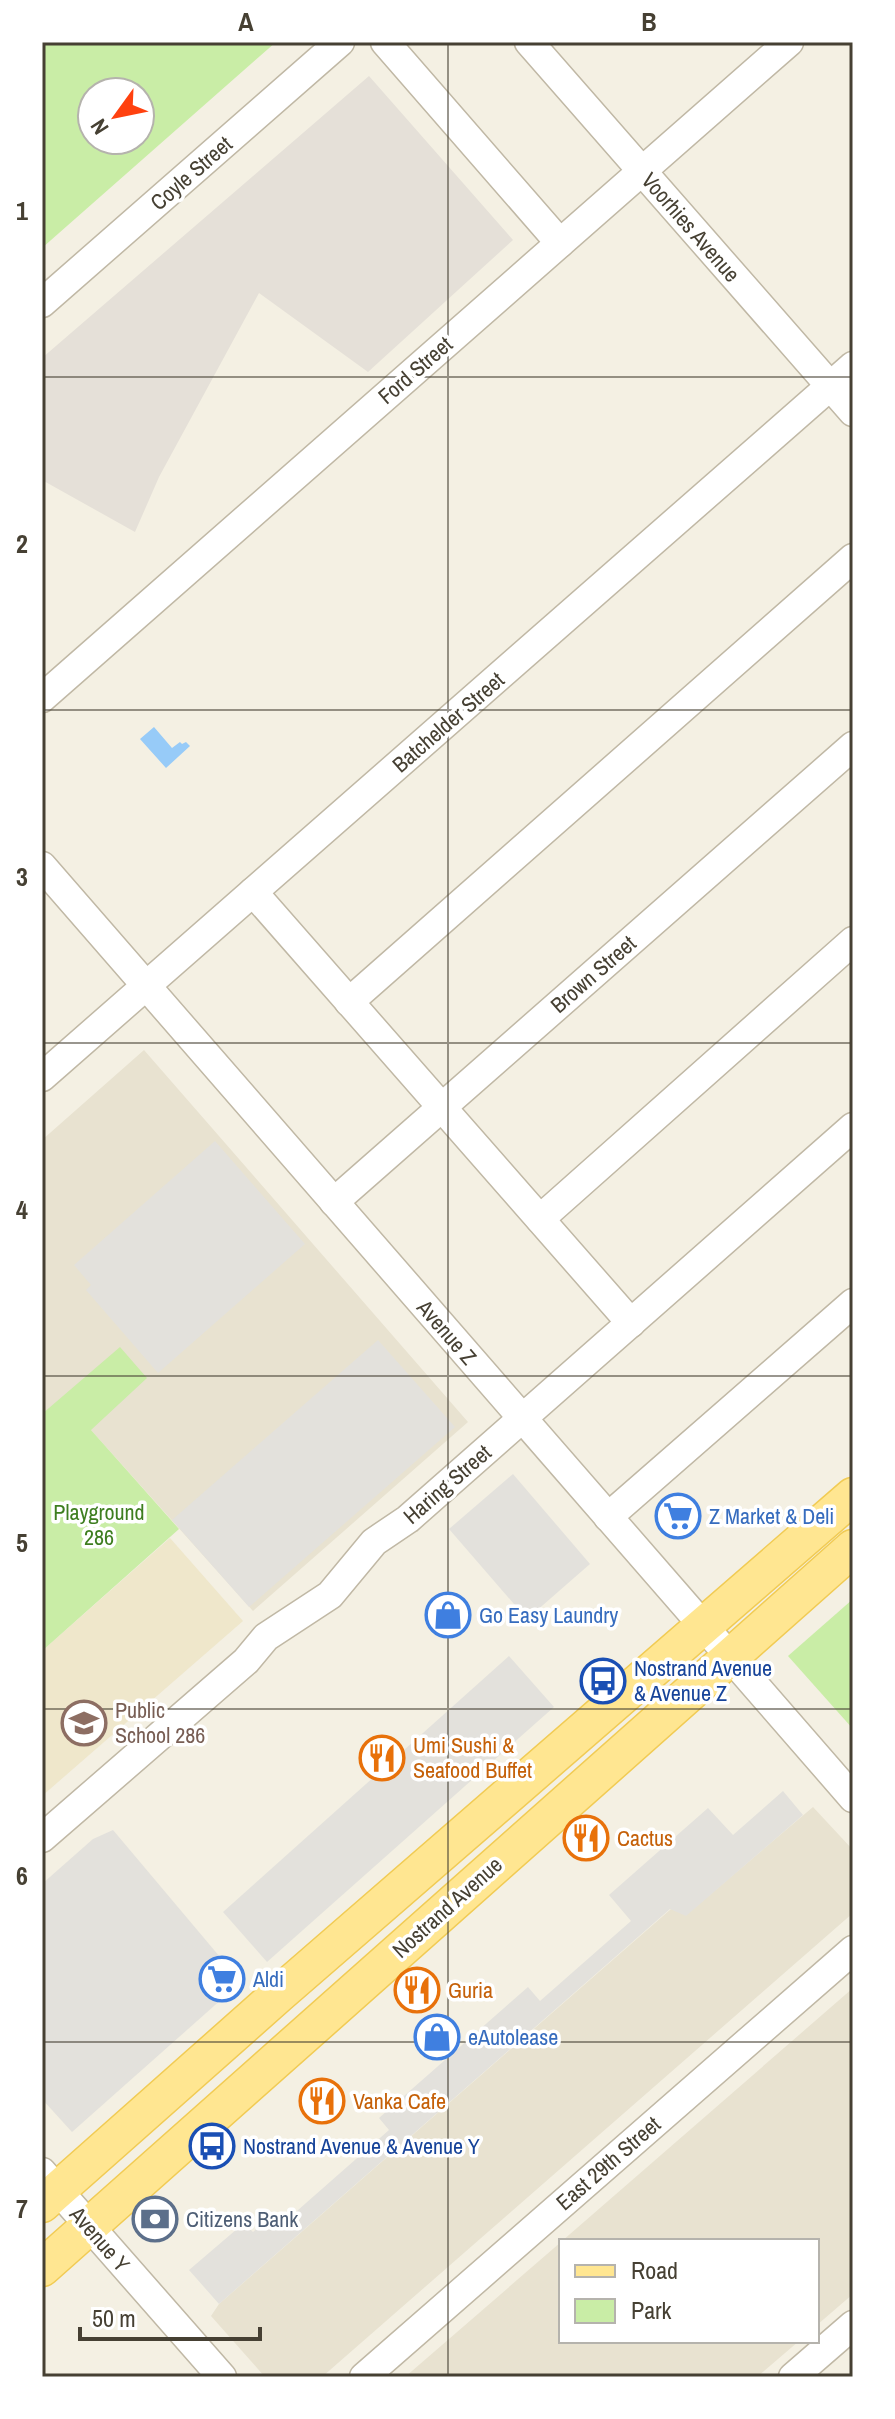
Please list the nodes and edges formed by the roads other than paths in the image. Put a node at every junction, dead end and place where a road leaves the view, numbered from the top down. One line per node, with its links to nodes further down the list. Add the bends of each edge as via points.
1 (340, 42): 7 (street, Coyle Street)
2 (385, 42): 6 (street)
3 (529, 42): 5 (street, Voorhies Avenue)
4 (789, 42): 5 (street, Ford Street)
5 (642, 171): 6 (street, Ford Street); 9 (street, Voorhies Avenue)
6 (560, 243): 12 (street, Ford Street)
7 (42, 303)
8 (853, 366): 9 (street, Batchelder Street)
9 (831, 386): 10 (street, Voorhies Avenue); 15 (street, Batchelder Street)
10 (853, 412)
11 (853, 558): 18 (street)
12 (42, 698)
13 (853, 746): 20 (street, Brown Street)
14 (42, 866): 17 (street, Avenue Z)
15 (253, 892): 17 (street, Batchelder Street); 18 (street)
16 (853, 941): 23 (street)
17 (147, 986): 19 (street, Batchelder Street); 22 (street, Avenue Z)
18 (349, 1002): 20 (street)
19 (42, 1077)
20 (442, 1107): 22 (street, Brown Street); 23 (street)
21 (853, 1127): 25 (street, Haring Street)
22 (334, 1202): 26 (street, Avenue Z)
23 (540, 1219): 25 (street)
24 (853, 1303): 28 (street)
25 (631, 1323): 26 (street, Haring Street)
26 (522, 1418): 28 (street, Avenue Z); 33 (street, Haring Street, via 408,1519 374,1542 330,1595 266,1637 246,1661)
27 (853, 1496): 30 (main road, Nostrand Avenue)
28 (608, 1517): 30 (street, Avenue Z)
29 (853, 1548): 31 (main road, Nostrand Avenue)
30 (704, 1627): 31 (street, Avenue Z); 35 (main road, Nostrand Avenue)
31 (729, 1655): 32 (street, Avenue Z); 36 (main road, Nostrand Avenue)
32 (853, 1798)
33 (42, 1838)
34 (853, 1950): 40 (street, East 29th Street)
35 (47, 2189): 36 (street, Avenue Y)
36 (90, 2227): 37 (main road, Nostrand Avenue); 39 (street, Avenue Y)
37 (42, 2268)
38 (853, 2325): 41 (street)
39 (222, 2377)
40 (364, 2377)
41 (793, 2377)

